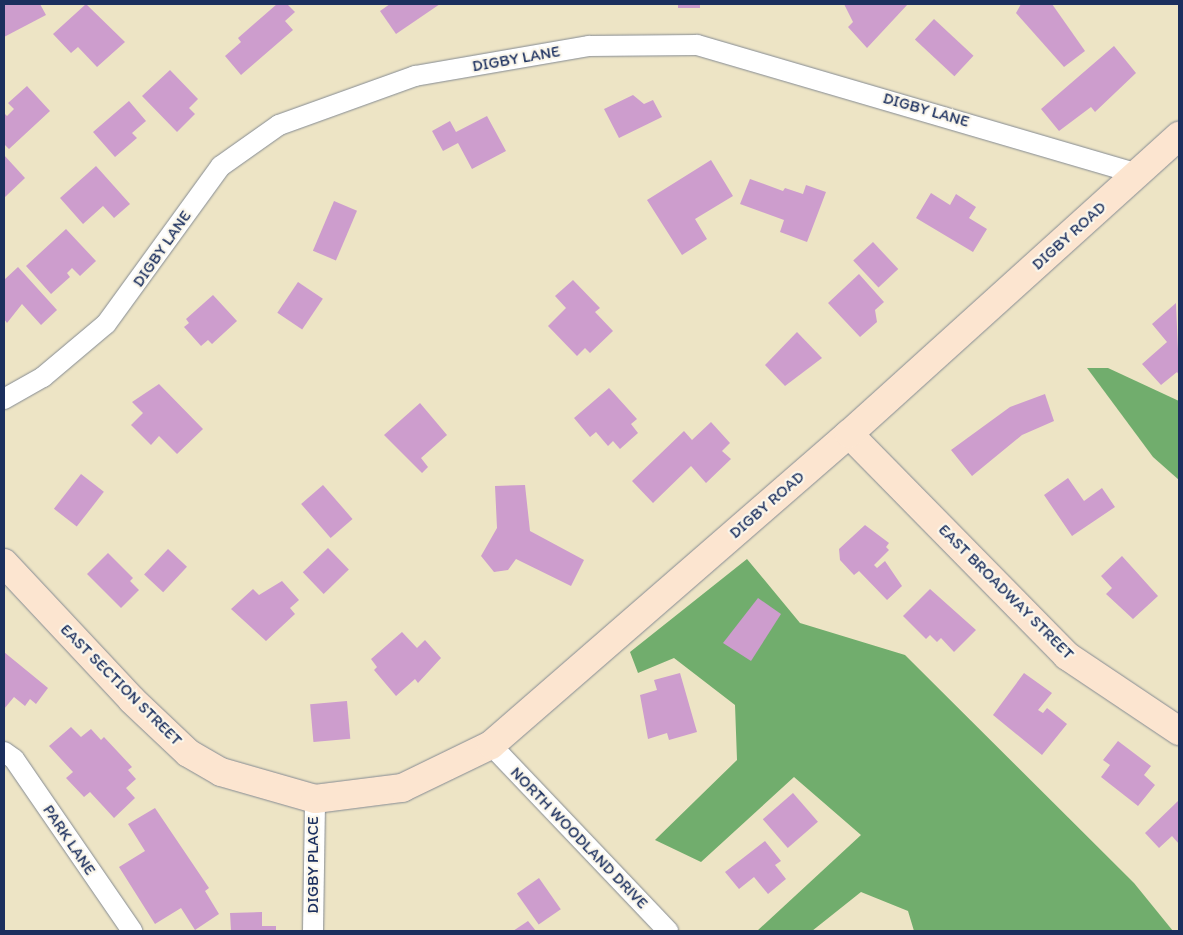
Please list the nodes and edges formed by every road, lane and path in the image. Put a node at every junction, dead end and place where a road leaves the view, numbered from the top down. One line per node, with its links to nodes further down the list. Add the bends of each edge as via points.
1 (1179, 136): 2 (street, DIGBY ROAD)
2 (1138, 174): 3 (street, DIGBY LANE, via 697,46 589,46 415,76 279,124 220,166 106,324 43,377); 4 (street, DIGBY ROAD)
3 (4, 400)
4 (850, 434): 6 (street, EAST BROADWAY STREET, via 1066,656); 7 (street, DIGBY ROAD)
5 (4, 563): 9 (street, EAST SECTION STREET, via 132,700 188,753 252,784)
6 (1179, 731)
7 (490, 746): 9 (street, DIGBY ROAD, via 402,788); 12 (street, NORTH WOODLAND DRIVE)
8 (4, 752): 10 (street, PARK LANE, via 14,759)
9 (314, 799): 11 (street, DIGBY PLACE)
10 (132, 931)
11 (313, 931)
12 (668, 931)

